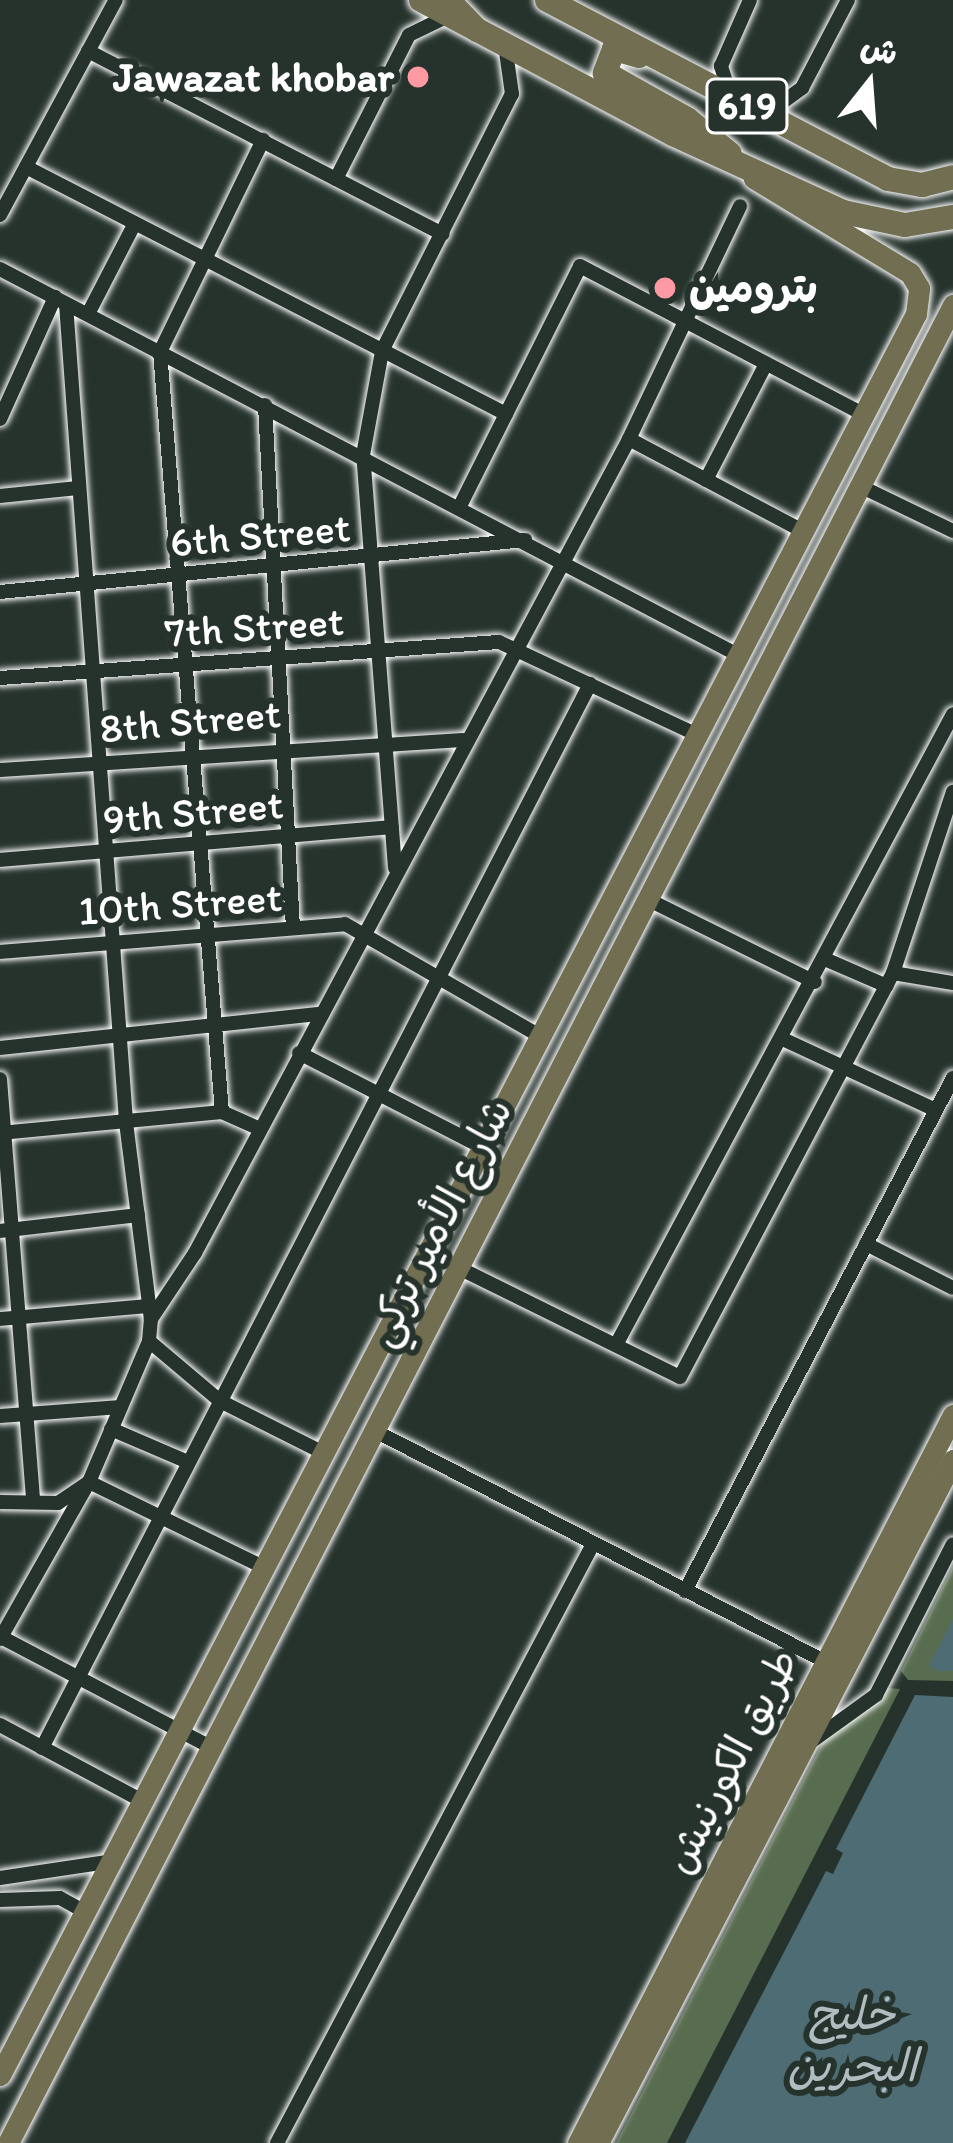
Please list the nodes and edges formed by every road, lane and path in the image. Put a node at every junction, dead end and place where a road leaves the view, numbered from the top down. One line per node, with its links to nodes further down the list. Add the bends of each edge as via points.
1 (116, 0): 9 (street)
2 (421, 0): 6 (highway)
3 (547, 0): 7 (highway, 619)
4 (750, 0): 10 (street, via 722,66)
5 (848, 0): 11 (street, via 802,88)
6 (449, 8): 8 (highway, 619); 16 (street, via 409,35)
7 (580, 9): 10 (highway, 619)
8 (505, 45): 13 (highway, 619); 21 (street, via 512,94)
9 (88, 51): 12 (street); 14 (street)
10 (721, 92): 11 (highway, 619); 13 (highway, via 621,49 604,66 612,80 712,135)
11 (765, 115): 15 (highway, 619, via 888,179 922,185)
12 (263, 140): 16 (street); 22 (street)
13 (732, 163): 19 (highway, via 874,221); 35 (main road, شارع الأمير تركي / 619, via 796,210 910,273 919,288 916,314)
14 (26, 167): 18 (street); 20 (street)
15 (953, 178)
16 (336, 179): 21 (street)
17 (740, 206): 28 (street)
18 (0, 215)
19 (953, 217)
20 (135, 223): 22 (street); 26 (street)
21 (443, 234): 30 (street)
22 (206, 260): 30 (street); 31 (street)
23 (0, 269): 24 (street)
24 (60, 301): 26 (street); 36 (street); 41 (street)
25 (953, 305): 29 (main road, شارع الأمير تركي)
26 (88, 314): 31 (street)
27 (953, 319): 29 (main road)
28 (682, 320): 32 (street); 34 (street, via 580,266); 37 (street)
29 (934, 336): 40 (main road, شارع الأمير تركي)
30 (382, 351): 34 (street); 38 (street)
31 (160, 352): 33 (street); 50 (street)
32 (766, 364): 35 (street); 39 (street)
33 (265, 405): 38 (street); 49 (street)
34 (506, 414): 43 (street)
35 (865, 415): 44 (main road, شارع الأمير تركي)
36 (0, 419)
37 (629, 439): 39 (street); 48 (street)
38 (363, 455): 43 (street); 47 (street)
39 (706, 480): 44 (street)
40 (858, 484): 45 (street); 57 (main road, شارع الأمير تركي)
41 (78, 488): 42 (street); 51 (street)
42 (0, 496)
43 (460, 506): 46 (street)
44 (801, 530): 54 (main road, شارع الأمير تركي)
45 (953, 531)
46 (525, 540): 47 (street, 6th Street); 48 (street)
47 (372, 558): 49 (street, 6th Street); 55 (street)
48 (558, 558): 53 (street); 54 (street)
49 (269, 567): 50 (street, 6th Street); 56 (street)
50 (181, 576): 51 (street, 6th Street); 58 (street)
51 (89, 584): 52 (street, 6th Street); 59 (street)
52 (0, 592)
53 (512, 646): 55 (street, 7th Street); 61 (street); 65 (street)
54 (739, 649): 57 (main road); 63 (main road, شارع الأمير تركي)
55 (381, 652): 56 (street, 7th Street); 64 (street)
56 (274, 657): 58 (street, 7th Street); 66 (street)
57 (768, 658): 77 (main road, شارع الأمير تركي, via 758,695)
58 (188, 665): 59 (street, 7th Street); 67 (street)
59 (93, 669): 60 (street, 7th Street); 68 (street)
60 (0, 678)
61 (590, 684): 63 (street); 84 (street)
62 (953, 714): 83 (street)
63 (694, 733): 91 (main road, شارع الأمير تركي)
64 (387, 739): 65 (street, 8th Street); 66 (street, 8th Street); 71 (street)
65 (464, 740): 76 (street)
66 (282, 746): 67 (street, 8th Street); 72 (street)
67 (194, 754): 68 (street, 8th Street); 73 (street)
68 (98, 762): 69 (street, 8th Street); 74 (street)
69 (0, 770)
70 (953, 792): 85 (street)
71 (392, 827): 72 (street, 9th Street); 76 (street)
72 (288, 837): 73 (street, 9th Street); 78 (street)
73 (201, 845): 74 (street, 9th Street); 79 (street)
74 (105, 853): 75 (street, 9th Street); 81 (street)
75 (0, 860)
76 (395, 870): 80 (street)
77 (649, 900): 86 (street); 108 (main road, شارع الأمير تركي)
78 (293, 928): 79 (street, 10th Street); 80 (street, 10th Street, via 345,924)
79 (208, 931): 81 (street, 10th Street); 89 (street)
80 (359, 939): 84 (street); 88 (street)
81 (111, 941): 82 (street, 10th Street); 90 (street)
82 (0, 952)
83 (827, 960): 85 (street); 86 (street)
84 (433, 979): 91 (street); 98 (street)
85 (890, 979): 87 (street); 95 (street)
86 (815, 982): 92 (street)
87 (953, 983)
88 (320, 1014): 89 (street); 94 (street)
89 (213, 1024): 90 (street); 100 (street)
90 (120, 1035): 93 (street); 101 (street)
91 (538, 1035): 104 (main road, شارع الأمير تركي)
92 (785, 1040): 95 (street); 113 (street)
93 (0, 1048)
94 (299, 1053): 98 (street); 102 (street)
95 (844, 1064): 99 (street); 113 (street, via 680,1378)
96 (953, 1078): 99 (street)
97 (0, 1079): 103 (street)
98 (375, 1092): 104 (street); 114 (street)
99 (936, 1110): 107 (street)
100 (222, 1112): 101 (street); 102 (street)
101 (126, 1122): 103 (street); 105 (street)
102 (260, 1129): 110 (street)
103 (2, 1133): 106 (street)
104 (480, 1146): 121 (main road, شارع الأمير تركي)
105 (138, 1215): 106 (street); 110 (street)
106 (5, 1231): 111 (street)
107 (866, 1244): 109 (street); 131 (street)
108 (459, 1268): 113 (street); 120 (main road, شارع الأمير تركي)
109 (953, 1288)
110 (150, 1312): 111 (street); 112 (street)
111 (8, 1318): 117 (street)
112 (149, 1341): 114 (street); 115 (street)
113 (616, 1345)
114 (220, 1401): 121 (street); 123 (street)
115 (121, 1407): 117 (street); 119 (street)
116 (953, 1414): 133 (main road, طريق الكورنيش)
117 (30, 1415): 118 (street); 125 (street)
118 (0, 1416)
119 (111, 1429): 123 (street); 124 (street)
120 (375, 1431): 128 (street); 139 (main road, شارع الأمير تركي)
121 (324, 1453): 130 (main road, شارع الأمير تركي)
122 (953, 1460): 137 (main road, طريق الكورنيش)
123 (188, 1462): 127 (street)
124 (89, 1482): 125 (street, via 58,1503); 127 (street); 132 (street)
125 (34, 1499): 126 (street)
126 (0, 1502)
127 (161, 1517): 130 (street); 134 (street)
128 (593, 1544): 131 (street); 149 (street)
129 (953, 1544): 137 (street, via 876,1695)
130 (265, 1568): 136 (main road, شارع الأمير تركي)
131 (685, 1591): 133 (street)
132 (1, 1638): 134 (street)
133 (826, 1662): 150 (main road, طريق الكورنيش)
134 (78, 1677): 136 (street); 138 (street)
135 (0, 1725): 138 (street)
136 (180, 1731): 139 (street); 140 (main road, شارع الأمير تركي)
137 (804, 1747): 151 (main road, طريق الكورنيش)
138 (42, 1748): 140 (street)
139 (212, 1748): 148 (main road, شارع الأمير تركي)
140 (144, 1802): 141 (main road, شارع الأمير تركي)
141 (114, 1861): 142 (street); 146 (main road, شارع الأمير تركي)
142 (54, 1873): 143 (street); 144 (street, via 64,1882)
143 (0, 1877)
144 (60, 1898): 145 (street); 146 (street)
145 (0, 1900)
146 (82, 1911): 147 (main road, شارع الأمير تركي)
147 (0, 2075)
148 (8, 2143)
149 (277, 2143)
150 (578, 2143)
151 (598, 2143)

